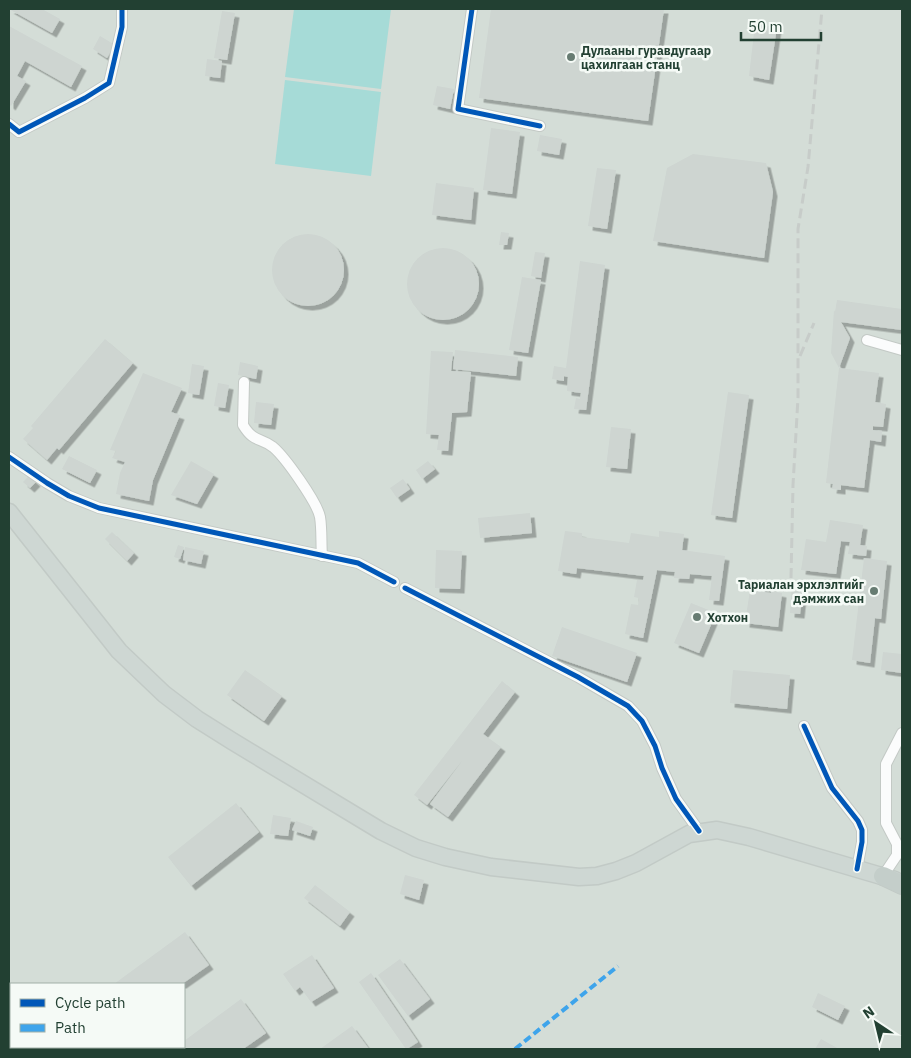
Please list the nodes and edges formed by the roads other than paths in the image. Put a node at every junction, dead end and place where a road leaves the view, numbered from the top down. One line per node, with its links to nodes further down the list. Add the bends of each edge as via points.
1 (122, 9): 3 (street, via 122,27 109,83 19,132)
2 (472, 9): 4 (street, via 458,110)
3 (9, 124)
4 (540, 126)
5 (867, 340): 6 (street)
6 (902, 350)
7 (244, 382): 10 (street, via 243,425 255,439 272,446 288,462 310,498 320,516)
8 (9, 457): 10 (street, via 69,496 99,508)
9 (9, 512): 15 (main road, via 119,651 164,694 211,728 404,843 472,863 579,878 625,868)
10 (322, 556): 11 (street, via 358,564)
11 (394, 582)
12 (405, 588): 15 (street, via 628,706 642,721 676,799)
13 (804, 726): 16 (street, via 832,788 862,830)
14 (902, 733): 17 (street, via 886,764 886,824 897,844 897,855)
15 (699, 831): 16 (main road, via 738,834)
16 (857, 868): 17 (main road)
17 (882, 876): 18 (highway); 19 (highway)
18 (902, 877)
19 (902, 883)

